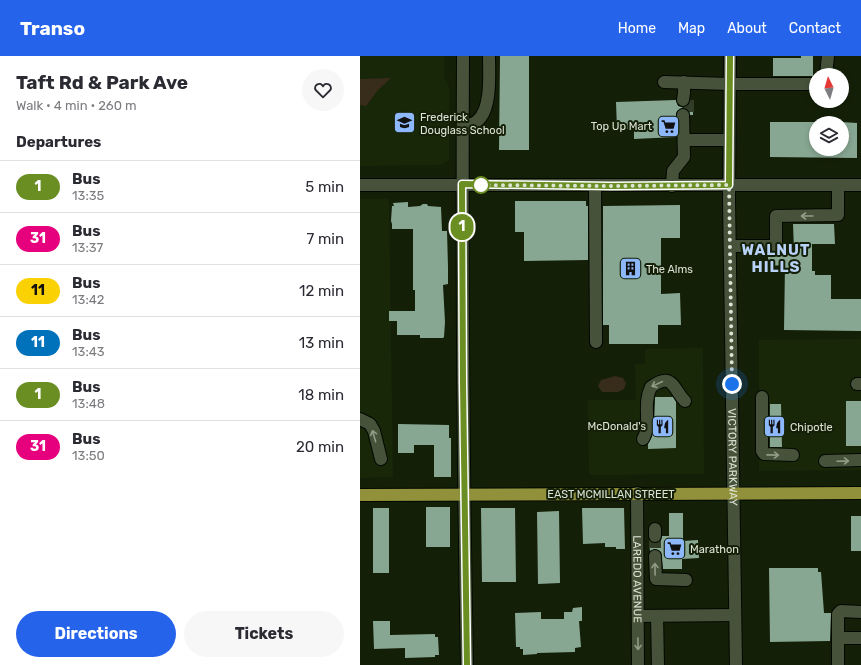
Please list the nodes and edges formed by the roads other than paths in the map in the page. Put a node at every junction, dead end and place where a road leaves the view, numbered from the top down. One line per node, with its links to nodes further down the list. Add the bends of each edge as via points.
1 (464, 56): 10 (street)
2 (489, 56): 10 (street, via 488,101 480,118)
3 (730, 56): 7 (street, VICTORY PARKWAY)
4 (828, 56): 5 (street)
5 (827, 68)
6 (664, 82): 7 (street, via 685,94)
7 (730, 84): 8 (street); 12 (street, VICTORY PARKWAY)
8 (809, 84)
9 (685, 119): 11 (street)
10 (463, 128): 13 (street)
11 (684, 140): 12 (street); 19 (street, via 684,158 672,171)
12 (729, 140): 15 (street, VICTORY PARKWAY)
13 (462, 184): 14 (street); 18 (street); 33 (street)
14 (360, 185)
15 (729, 185): 16 (street); 19 (street); 20 (street, VICTORY PARKWAY)
16 (838, 185): 17 (street); 20 (street, one-way to 20, via 838,216 776,216 776,246)
17 (861, 185)
18 (595, 186): 19 (street); 21 (street)
19 (672, 186)
20 (730, 246): 32 (street, VICTORY PARKWAY)
21 (596, 342)
22 (762, 397): 26 (street, one-way to 26, via 762,451 764,454)
23 (685, 401): 25 (street, one-way to 25, via 676,386 669,381 662,381 651,387 646,398 647,433)
24 (360, 419): 27 (street, one-way to 24, via 374,431 370,424)
25 (643, 439)
26 (793, 456)
27 (381, 459)
28 (861, 460): 29 (street, one-way to 28)
29 (826, 461)
30 (637, 493): 32 (main road, EAST MCMILLAN STREET); 33 (main road, EAST MCMILLAN STREET); 39 (street, LAREDO AVENUE)
31 (861, 493): 32 (main road, EAST MCMILLAN STREET)
32 (733, 494): 38 (street, VICTORY PARKWAY)
33 (465, 495): 34 (main road, EAST MCMILLAN STREET); 43 (street)
34 (360, 496)
35 (655, 556): 36 (street, one-way to 35, via 656,579)
36 (686, 580)
37 (861, 612): 41 (street, via 841,611 838,614)
38 (735, 615): 40 (street); 46 (street, VICTORY PARKWAY)
39 (638, 616): 40 (street); 44 (street, LAREDO AVENUE, one-way to 44)
40 (657, 616): 45 (street)
41 (838, 638): 42 (street); 47 (street)
42 (861, 638)
43 (467, 665)
44 (638, 665)
45 (658, 665)
46 (736, 665)
47 (838, 665)

